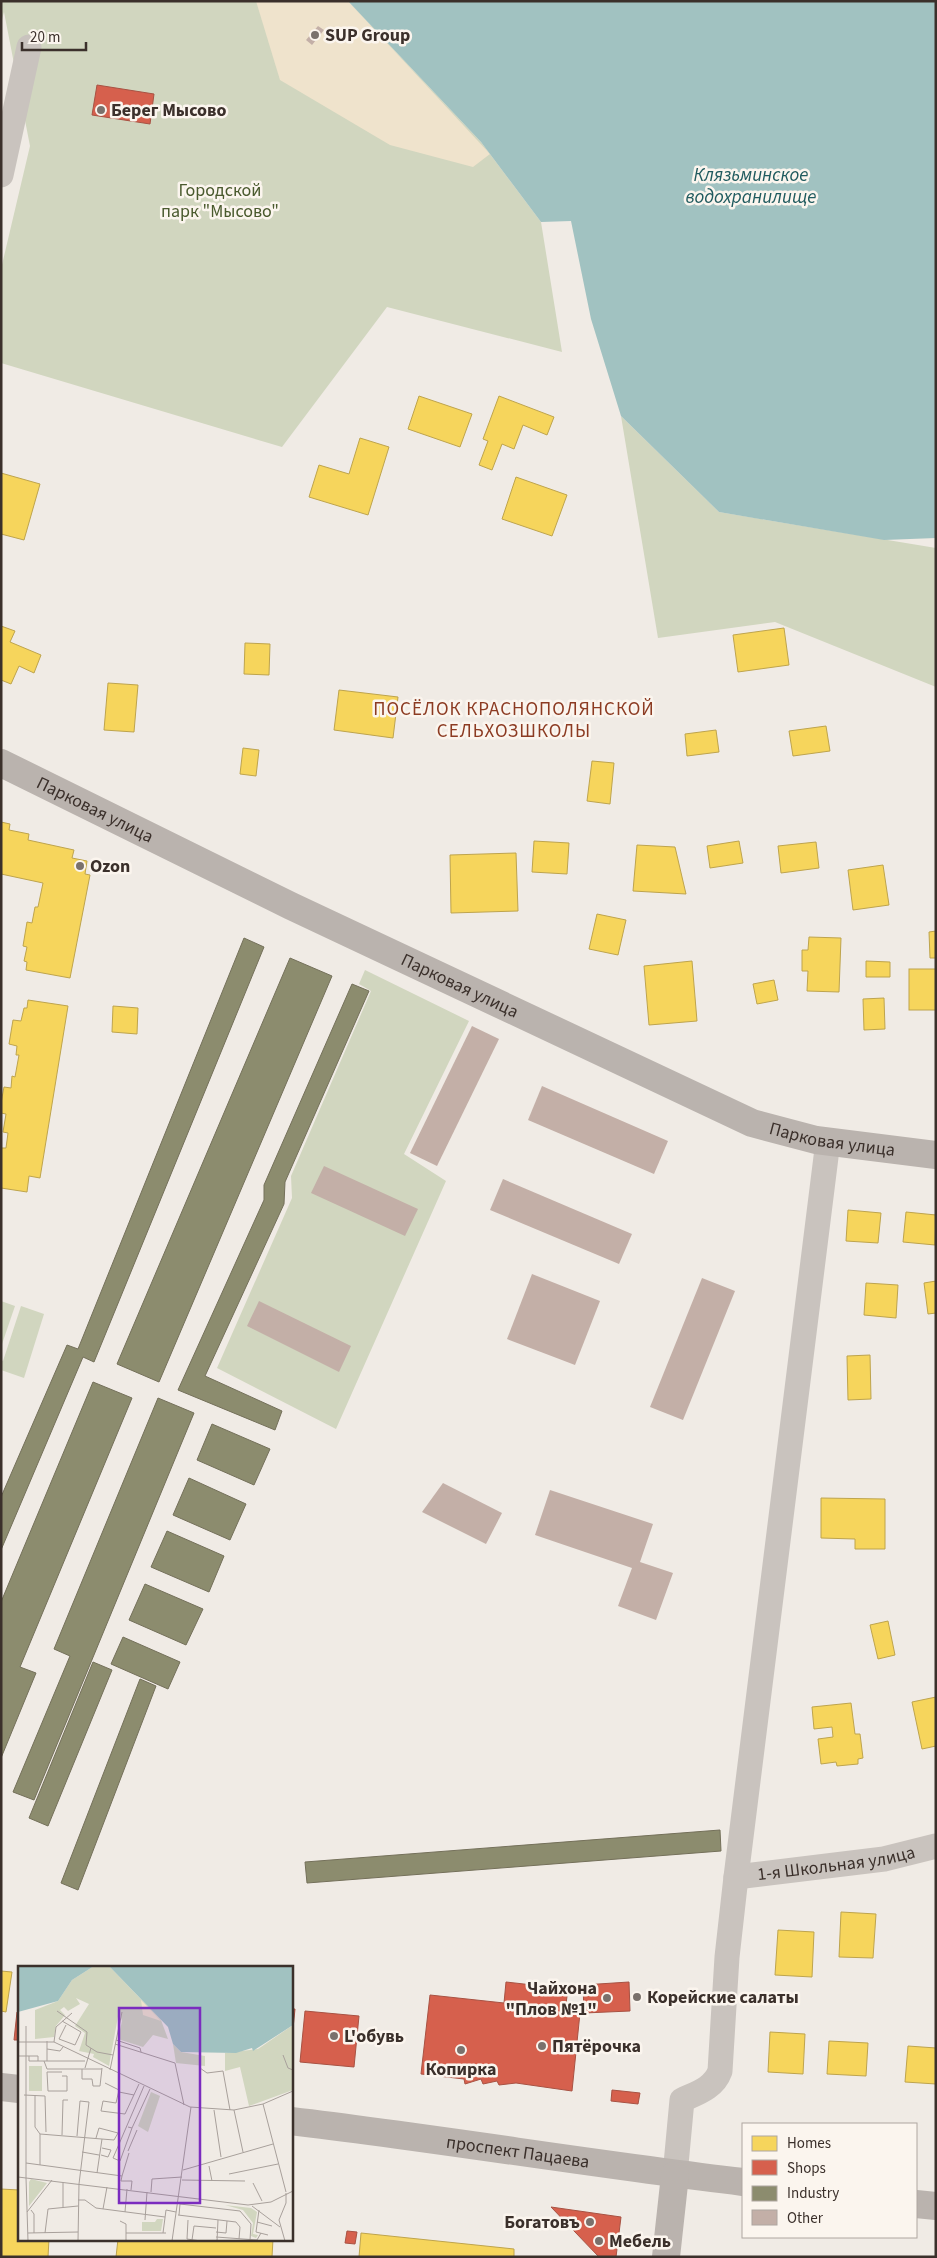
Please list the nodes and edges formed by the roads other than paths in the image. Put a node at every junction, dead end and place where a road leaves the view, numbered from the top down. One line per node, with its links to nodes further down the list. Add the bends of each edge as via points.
1 (29, 48): 2 (street)
2 (1, 175)
3 (1, 763): 4 (street, Парковая улица, via 291,906 752,1123)
4 (828, 1141): 5 (street, Парковая улица); 7 (street)
5 (936, 1155)
6 (936, 1846): 7 (street, 1-я Школьная улица, via 884,1859)
7 (736, 1877): 11 (street, via 720,2071 711,2085 682,2100)
8 (1, 2087): 9 (street)
9 (18, 2088)
10 (292, 2121): 11 (street, проспект Пацаева)
11 (675, 2175): 12 (street, проспект Пацаева); 15 (street)
12 (742, 2182)
13 (917, 2204): 14 (street)
14 (936, 2206)
15 (666, 2257)

